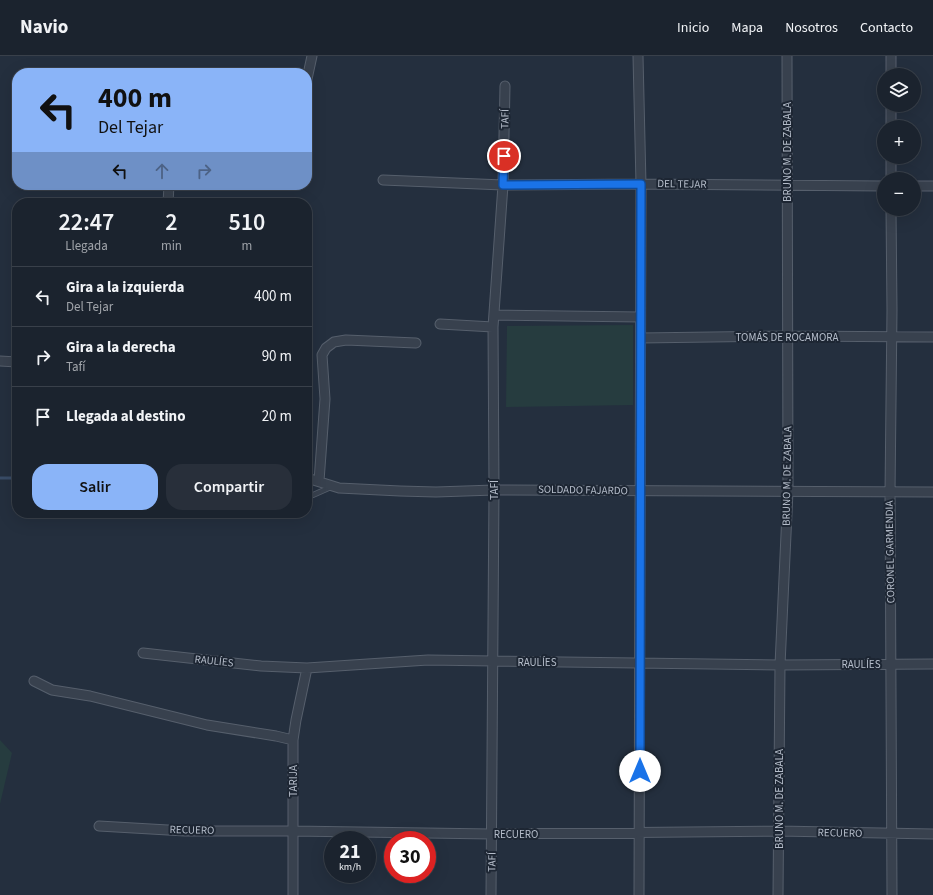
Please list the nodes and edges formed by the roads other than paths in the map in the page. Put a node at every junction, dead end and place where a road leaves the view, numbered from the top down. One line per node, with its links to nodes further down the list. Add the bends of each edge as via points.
1 (312, 56): 5 (street)
2 (638, 56): 9 (street)
3 (787, 56): 11 (street, BRUNO M. DE ZABALA)
4 (891, 56): 6 (street)
5 (309, 68)
6 (891, 68)
7 (505, 86): 10 (street, TAFÍ)
8 (383, 180): 10 (street, DEL TEJAR)
9 (641, 184): 10 (street, DEL TEJAR); 11 (street, DEL TEJAR); 17 (street)
10 (503, 185): 16 (street, TAFÍ)
11 (786, 186): 12 (street, DEL TEJAR); 20 (street, BRUNO M. DE ZABALA)
12 (877, 186)
13 (921, 186): 14 (street)
14 (933, 186)
15 (891, 216): 21 (street, CORONEL GARMENDIA)
16 (494, 315): 17 (street); 19 (street, TAFÍ)
17 (640, 317): 23 (street)
18 (440, 324): 19 (street)
19 (493, 327): 30 (street, TAFÍ)
20 (789, 336): 21 (street, TOMÁS DE ROCAMORA); 23 (street, TOMÁS DE ROCAMORA); 32 (street, BRUNO M. DE ZABALA)
21 (891, 337): 22 (street, TOMÁS DE ROCAMORA); 34 (street, CORONEL GARMENDIA)
22 (933, 337)
23 (641, 338): 31 (street)
24 (416, 343): 28 (street, via 346,340 334,342 326,348 321,362 325,399)
25 (0, 360): 26 (street)
26 (12, 361)
27 (312, 479): 28 (street, SOLDADO FAJARDO)
28 (319, 481): 29 (street, SOLDADO FAJARDO)
29 (332, 486): 30 (street, SOLDADO FAJARDO, via 436,492); 35 (lane)
30 (494, 490): 31 (street, SOLDADO FAJARDO); 37 (street, TAFÍ)
31 (641, 491): 32 (street, SOLDADO FAJARDO); 38 (street)
32 (788, 492): 34 (street, SOLDADO FAJARDO); 41 (street, BRUNO M. DE ZABALA)
33 (933, 492): 34 (street, SOLDADO FAJARDO)
34 (890, 493): 39 (street, CORONEL GARMENDIA)
35 (312, 495)
36 (143, 653): 42 (street, RAULÍES, via 261,666)
37 (493, 662): 38 (street, RAULÍES); 42 (street, RAULÍES, via 428,660); 48 (street, TAFÍ)
38 (641, 662): 41 (street, RAULÍES); 49 (street)
39 (891, 664): 40 (street, RAULÍES); 41 (street, RAULÍES); 50 (street, CORONEL GARMENDIA)
40 (933, 664)
41 (780, 665): 47 (street, BRUNO M. DE ZABALA)
42 (307, 668): 44 (street, TARIJA)
43 (34, 681): 44 (street, via 52,690 90,696 207,725)
44 (293, 740): 46 (street, TARIJA)
45 (99, 826): 46 (street, RECUERO, via 184,831)
46 (293, 831): 48 (street, RECUERO); 52 (street, TARIJA)
47 (779, 832): 49 (street, RECUERO); 50 (street, RECUERO); 55 (street, BRUNO M. DE ZABALA)
48 (492, 834): 49 (street, RECUERO); 53 (street, TAFÍ)
49 (640, 834): 54 (street)
50 (892, 834): 51 (street, RECUERO); 56 (street, CORONEL GARMENDIA)
51 (933, 834)
52 (293, 895)
53 (491, 895)
54 (639, 895)
55 (778, 895)
56 (892, 895)

